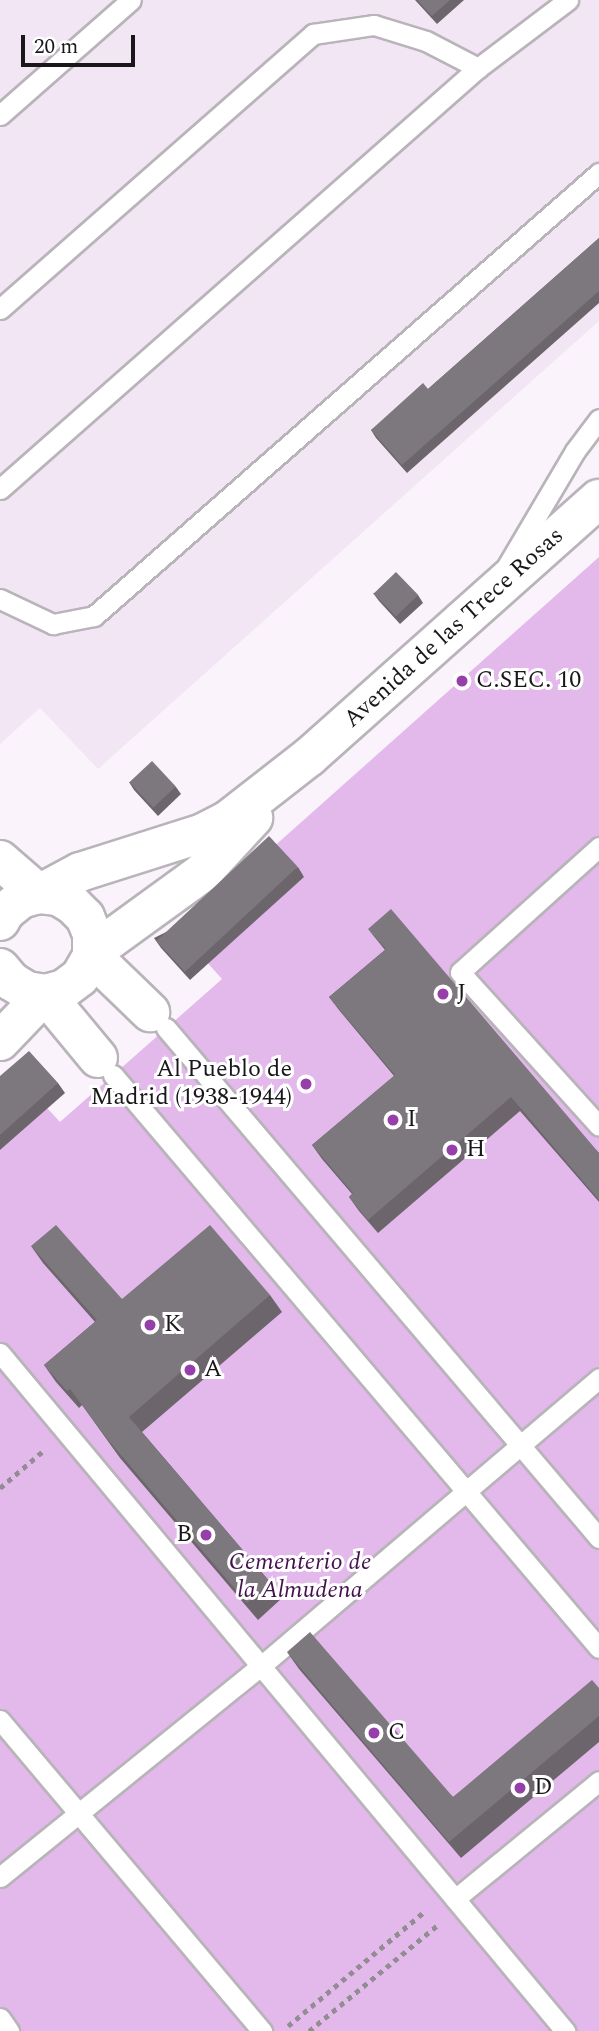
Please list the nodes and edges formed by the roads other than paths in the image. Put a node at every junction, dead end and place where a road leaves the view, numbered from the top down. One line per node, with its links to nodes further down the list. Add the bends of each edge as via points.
1 (131, 0): 4 (lane)
2 (568, 0): 3 (lane)
3 (478, 68): 6 (lane, via 426,41 374,25 313,34); 8 (lane)
4 (0, 115)
5 (599, 173): 11 (lane, via 94,616 53,624)
6 (0, 309)
7 (599, 419): 10 (lane, via 569,461)
8 (0, 489)
9 (599, 499): 10 (street, Avenida de las Trece Rosas)
10 (490, 596): 12 (street, Avenida de las Trece Rosas)
11 (0, 599)
12 (309, 757): 15 (street, Avenida de las Trece Rosas, via 220,825 80,872); 17 (street, Avenida de las Trece Rosas, via 203,872)
13 (599, 847): 23 (lane, via 460,972)
14 (0, 860): 15 (street)
15 (49, 895): 16 (street, Avenida de las Trece Rosas, via 21,900); 17 (street, via 73,905 85,918 92,934)
16 (0, 921)
17 (92, 954): 19 (street, Avenida de las Trece Rosas, via 80,977 64,989); 20 (street)
18 (0, 968): 19 (street, via 27,991)
19 (45, 994): 21 (street, Avenida de las Trece Rosas); 22 (street)
20 (158, 1020): 26 (lane)
21 (0, 1041)
22 (106, 1067): 27 (lane)
23 (599, 1126)
24 (0, 1353): 30 (lane)
25 (599, 1378): 26 (lane)
26 (522, 1446): 27 (lane); 28 (lane)
27 (467, 1492): 29 (lane); 30 (lane)
28 (599, 1538)
29 (599, 1648)
30 (261, 1666): 33 (lane); 35 (lane)
31 (0, 1720): 33 (lane)
32 (599, 1781): 35 (lane)
33 (80, 1814): 34 (lane); 38 (lane)
34 (0, 1877)
35 (455, 1899): 39 (lane)
36 (0, 2018): 37 (lane)
37 (9, 2031)
38 (262, 2031)
39 (565, 2031)

